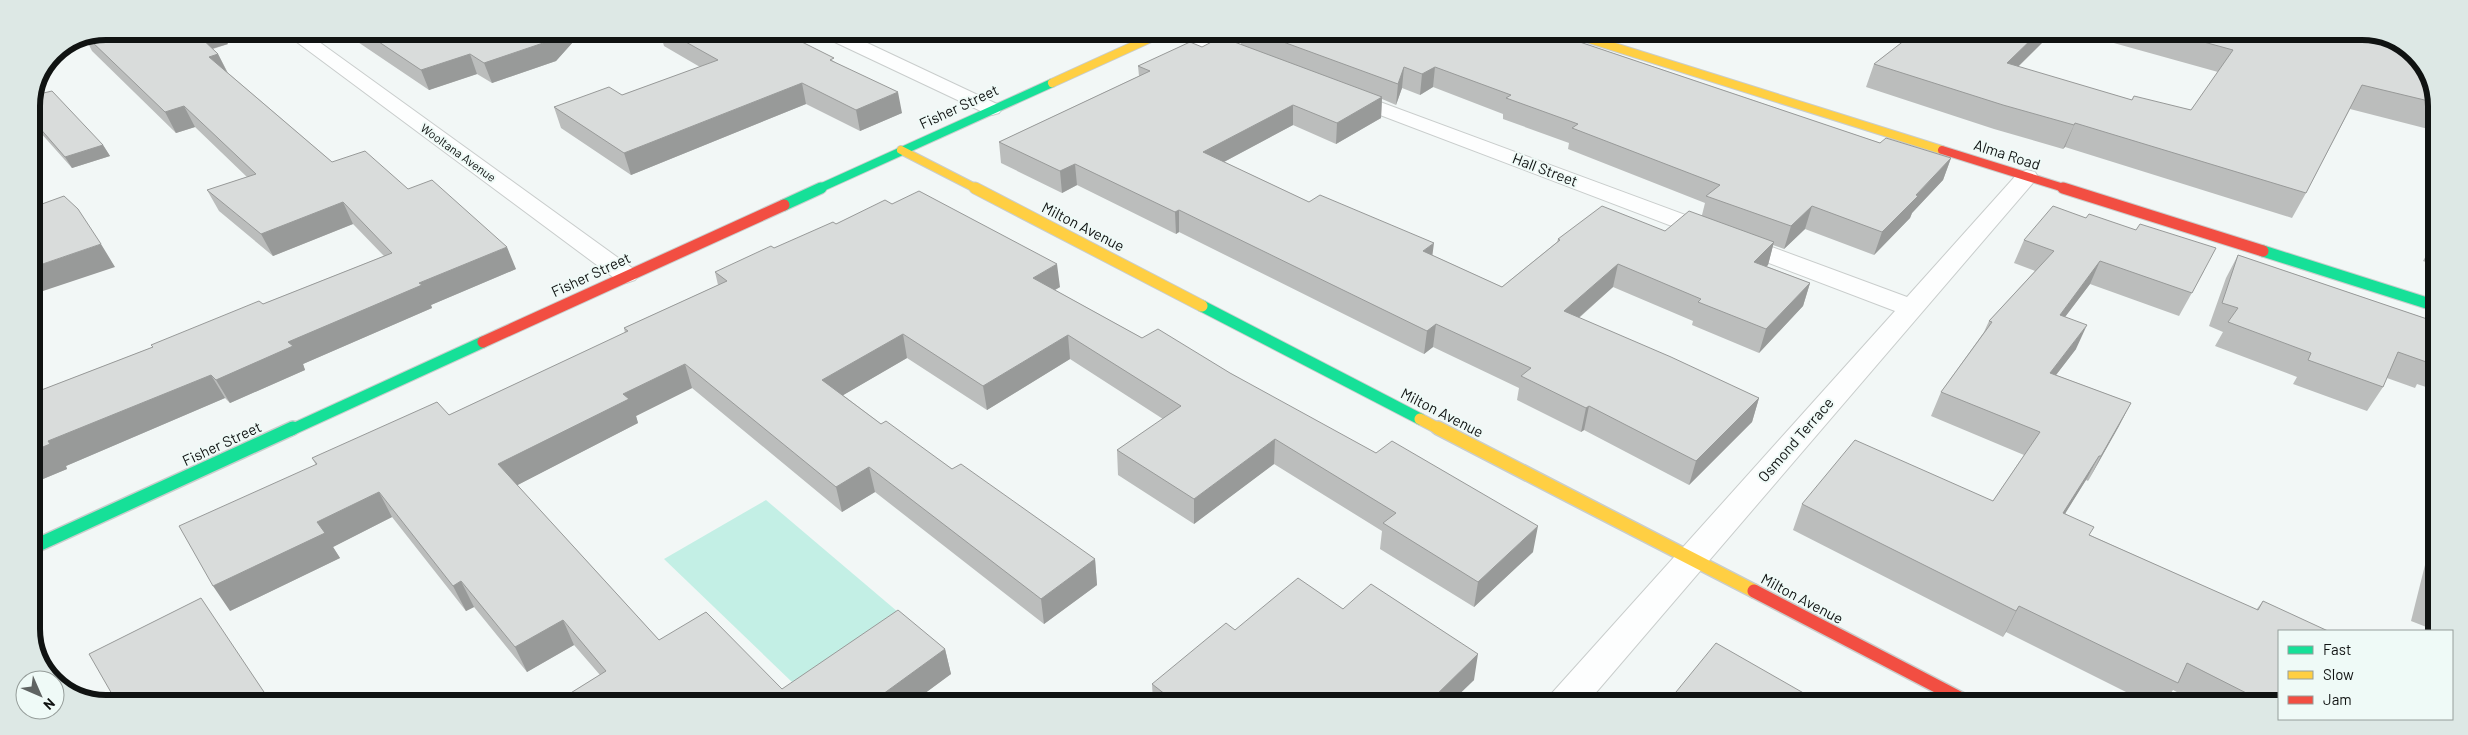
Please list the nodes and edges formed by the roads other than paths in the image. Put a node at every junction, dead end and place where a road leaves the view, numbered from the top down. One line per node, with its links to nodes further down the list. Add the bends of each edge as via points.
1 (302, 40): 11 (street, Wooltana Avenue)
2 (846, 40): 8 (street)
3 (1146, 40): 8 (street, Fisher Street)
4 (1199, 40): 6 (street)
5 (1592, 40): 10 (street, Alma Road)
6 (1264, 65)
7 (1328, 89): 13 (street, Hall Street)
8 (992, 109): 9 (street, Fisher Street)
9 (901, 150): 11 (street, Fisher Street); 15 (street, Milton Avenue)
10 (2026, 177): 12 (street, Alma Road); 13 (street, Osmond Terrace)
11 (626, 275): 14 (street, Fisher Street)
12 (2428, 303)
13 (1912, 308): 15 (street, Osmond Terrace)
14 (40, 544)
15 (1690, 558): 16 (street, Osmond Terrace); 17 (street, Milton Avenue)
16 (1572, 695)
17 (1954, 695)

